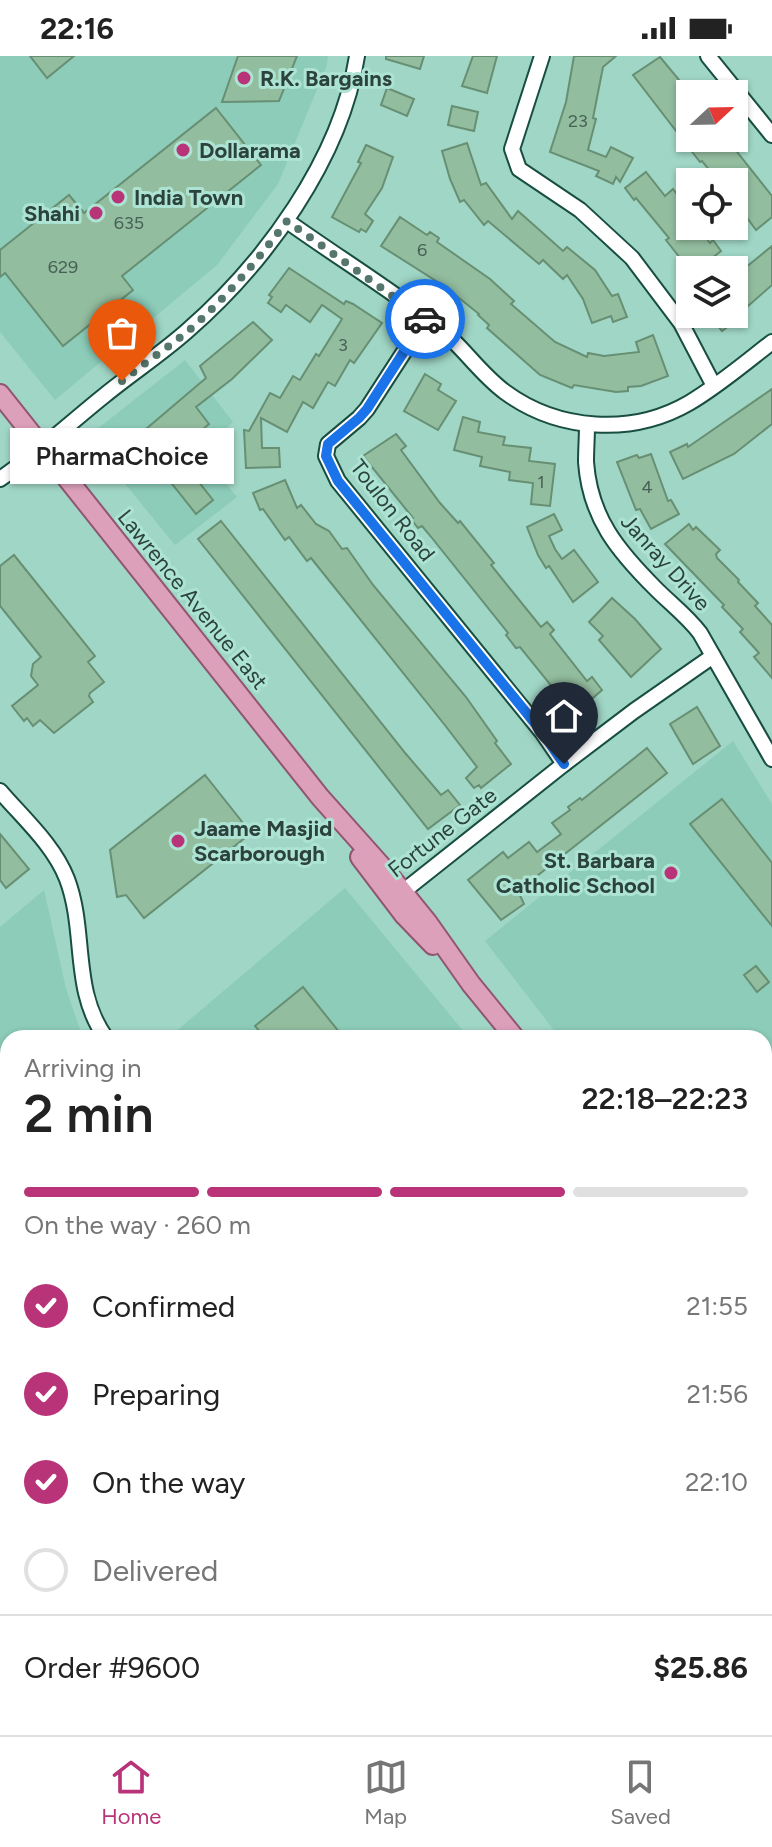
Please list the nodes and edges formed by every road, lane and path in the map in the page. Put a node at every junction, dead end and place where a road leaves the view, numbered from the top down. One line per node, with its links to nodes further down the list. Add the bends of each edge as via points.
1 (357, 56): 5 (street, via 337,125)
2 (542, 56): 8 (street, via 512,149 519,169 580,210 632,258 681,323)
3 (708, 56): 4 (street)
4 (772, 135)
5 (287, 221): 6 (street); 11 (street, via 208,311)
6 (426, 318): 10 (street, via 516,400 557,419); 15 (street, Toulon Road, via 367,409 328,444 326,456 338,481)
7 (772, 342): 8 (street)
8 (714, 386): 10 (street, via 656,417)
9 (0, 394): 11 (main road, Lawrence Avenue East)
10 (587, 425): 13 (street, Janray Drive, via 589,485 600,522 632,564 690,620)
11 (42, 448): 12 (street); 17 (main road, Lawrence Avenue East)
12 (0, 479)
13 (713, 656): 14 (street, Janray Drive); 15 (street, Fortune Gate)
14 (772, 759)
15 (564, 764): 17 (street, Fortune Gate)
16 (0, 792): 18 (street, via 51,850 66,877 88,1006)
17 (398, 896): 19 (main road, Lawrence Avenue East)
18 (102, 1030)
19 (508, 1030)

